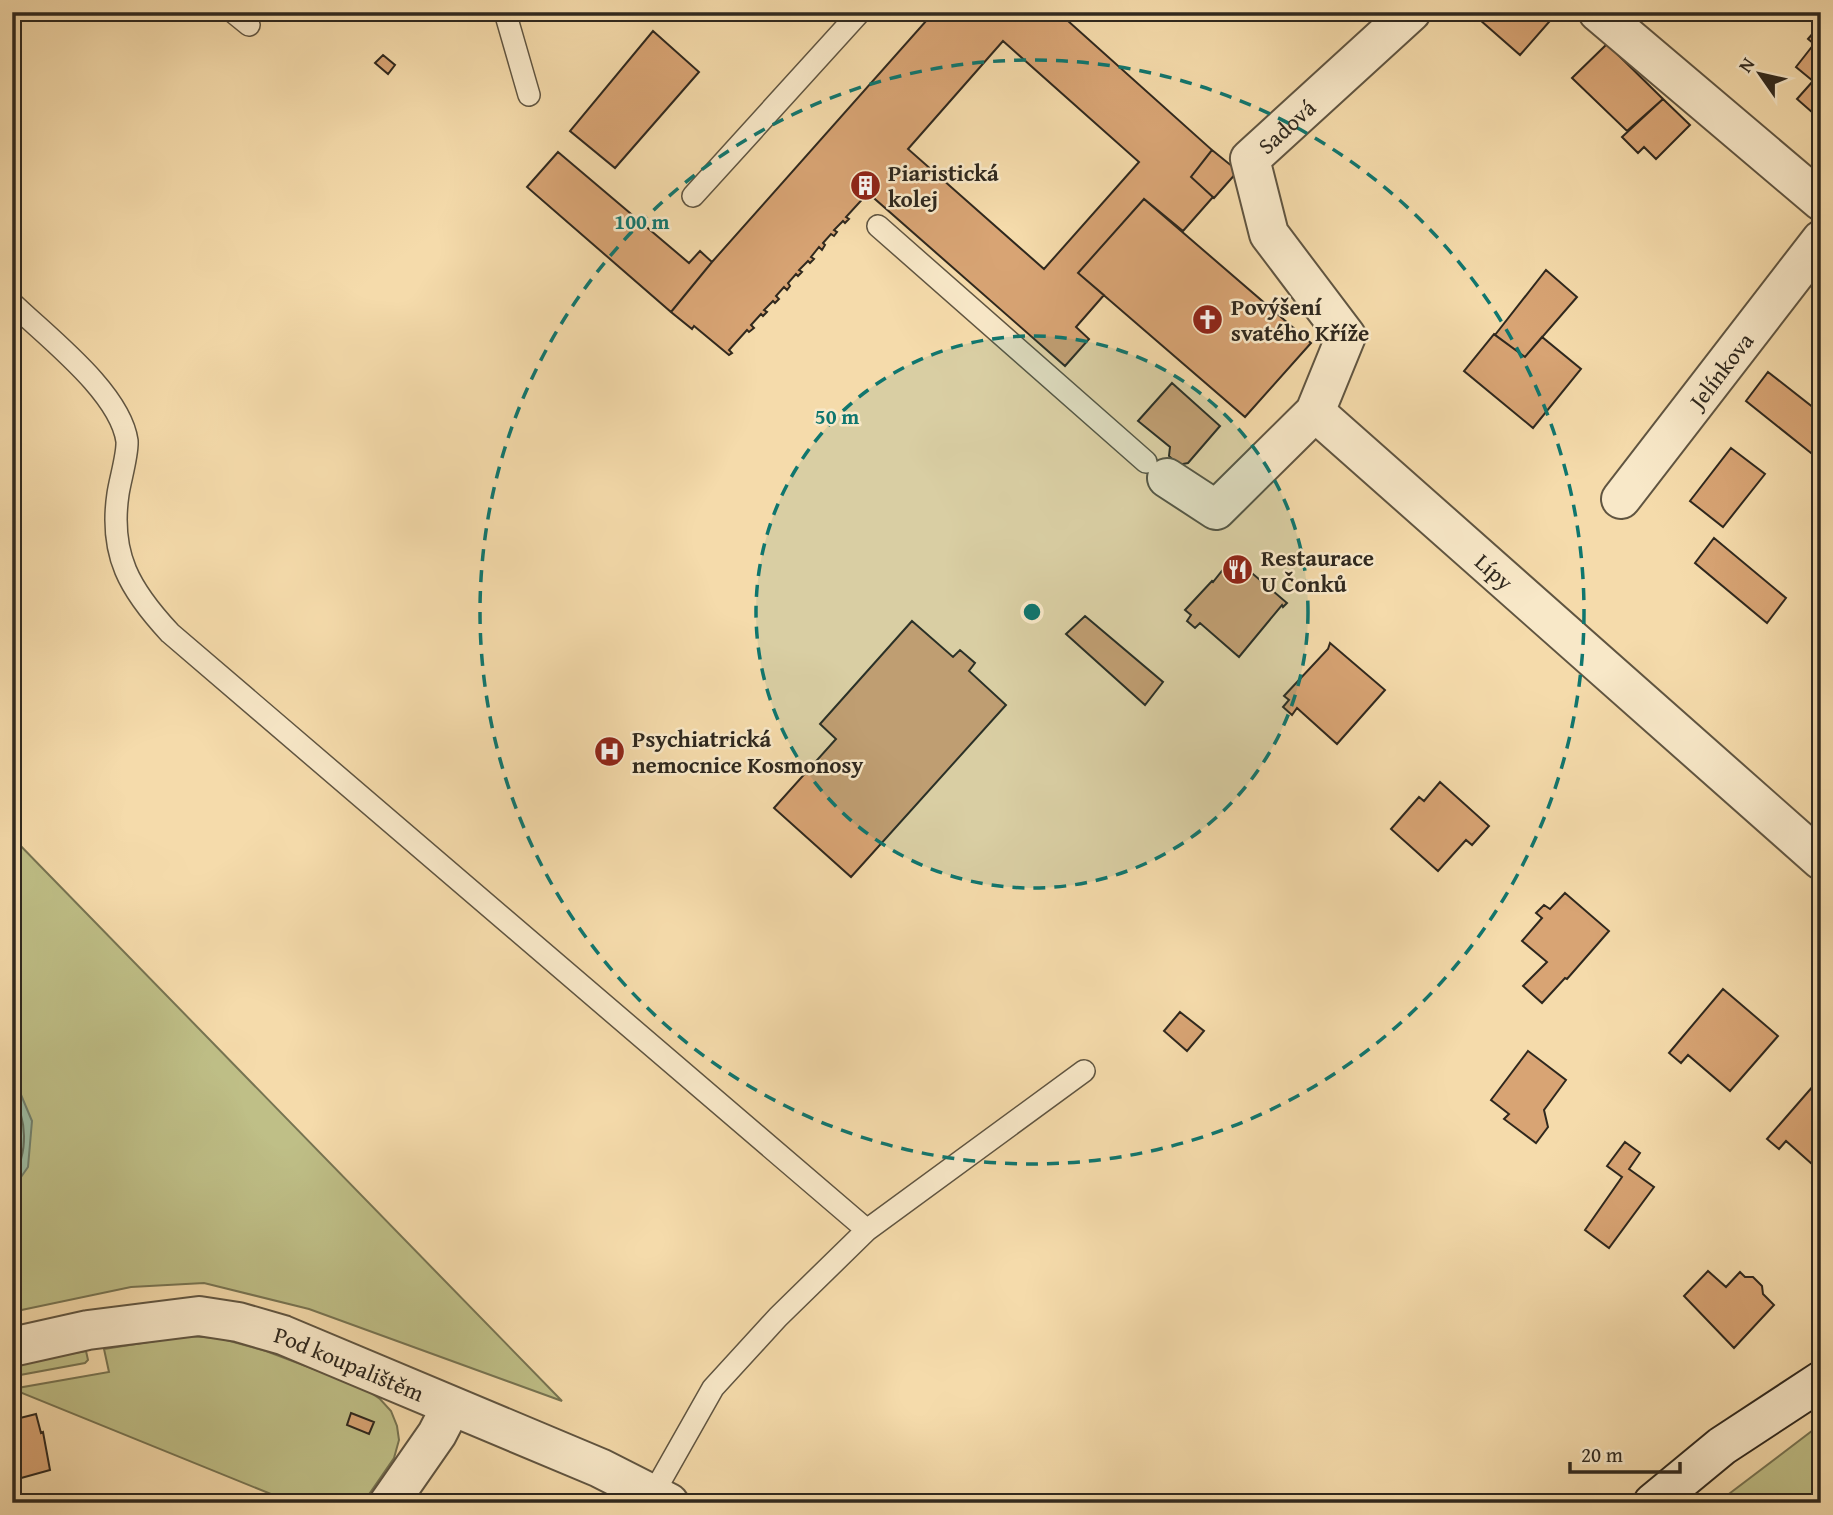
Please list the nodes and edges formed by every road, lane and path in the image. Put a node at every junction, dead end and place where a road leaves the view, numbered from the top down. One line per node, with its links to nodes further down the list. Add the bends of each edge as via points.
1 (505, 12): 5 (lane)
2 (860, 12): 6 (lane)
3 (1410, 12): 11 (street, Sadová, via 1250,159 1269,234 1346,335)
4 (1598, 12): 7 (street)
5 (529, 95)
6 (693, 196)
7 (1821, 201)
8 (878, 226): 12 (lane)
9 (1821, 240): 13 (street, Jelínkova)
10 (12, 303): 16 (lane, via 96,382 116,410 127,442 115,518 118,550 144,605 181,642)
11 (1315, 412): 12 (street, via 1216,510); 14 (street, Lípy)
12 (1157, 470)
13 (1620, 499)
14 (1821, 860)
15 (1084, 1071): 16 (lane)
16 (867, 1230): 20 (lane, via 713,1388)
17 (12, 1347): 19 (street, Pod koupalištěm, via 88,1330 199,1316 283,1335)
18 (1821, 1381): 22 (street, via 1722,1446)
19 (451, 1407): 20 (street, Pod koupalištěm); 21 (street)
20 (661, 1498)
21 (388, 1503)
22 (1653, 1503)

